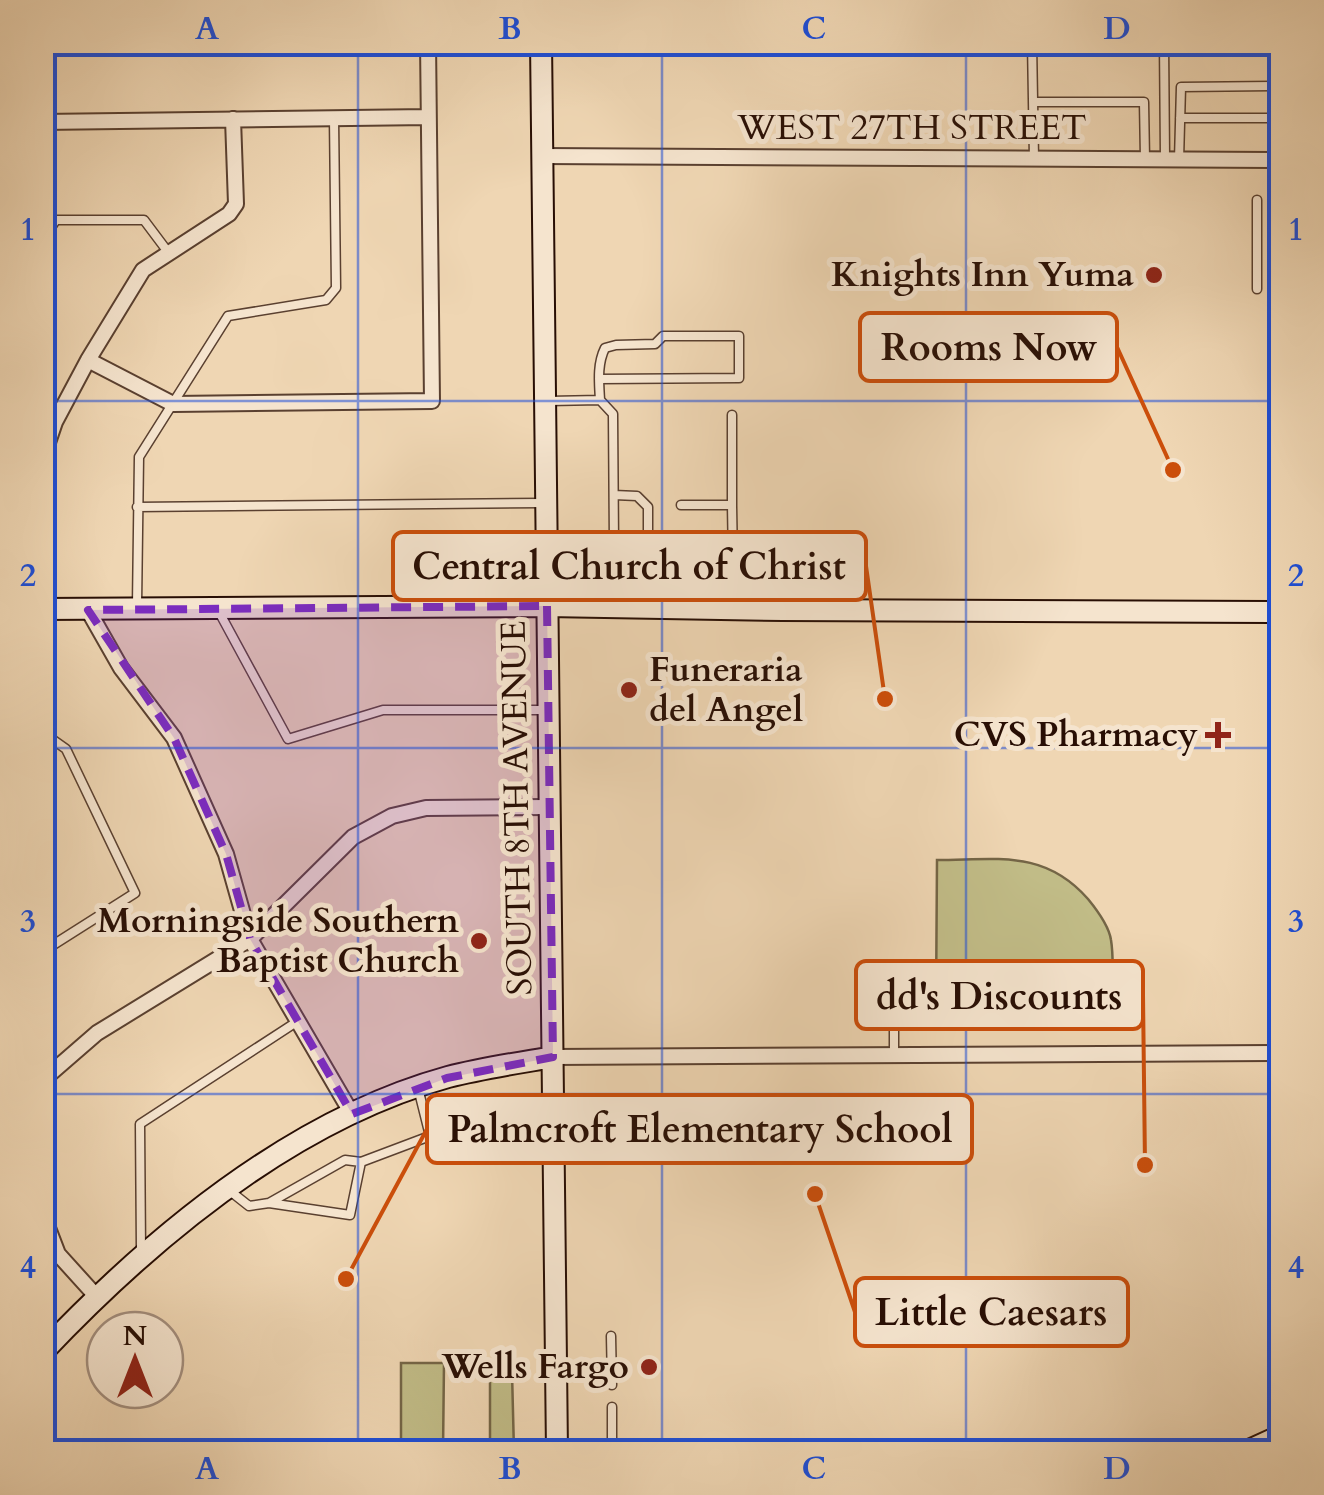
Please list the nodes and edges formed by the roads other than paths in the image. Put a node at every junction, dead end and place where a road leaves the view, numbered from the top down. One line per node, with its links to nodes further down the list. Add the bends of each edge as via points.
1 (428, 42): 8 (street)
2 (541, 42): 13 (street, SOUTH 8TH AVENUE)
3 (1032, 42): 6 (lane)
4 (1164, 42): 16 (lane)
5 (1282, 86): 9 (lane, via 1180,87)
6 (1033, 102): 14 (lane); 15 (lane, via 1144,102)
7 (334, 118): 8 (street); 11 (street); 27 (lane, via 336,288 326,300 228,316)
8 (428, 118): 27 (street, via 432,401)
9 (1180, 118): 10 (lane); 16 (lane)
10 (1282, 118)
11 (233, 119): 12 (street); 21 (street, via 236,204)
12 (42, 122)
13 (542, 156): 14 (street, WEST 27TH STREET); 25 (street, SOUTH 8TH AVENUE)
14 (1034, 159): 15 (street, WEST 27TH STREET)
15 (1145, 159): 16 (street, WEST 27TH STREET)
16 (1172, 160): 17 (street, WEST 27TH STREET)
17 (1279, 160): 19 (lane)
18 (1258, 200): 22 (lane)
19 (1277, 204)
20 (42, 241): 21 (lane, via 56,220 144,220)
21 (168, 252): 23 (street, via 142,270)
22 (1258, 289)
23 (88, 360): 27 (street); 29 (street)
24 (600, 379): 24 (lane, via 605,348 655,344 663,336 739,336 739,378); 26 (lane)
25 (545, 400): 26 (lane); 31 (street, SOUTH 8TH AVENUE)
26 (600, 400): 30 (lane, via 613,414)
27 (173, 404): 34 (lane, via 139,457)
28 (732, 415): 33 (lane)
29 (42, 460)
30 (614, 496): 35 (lane, via 614,546); 35 (lane, via 637,496 648,506)
31 (546, 503): 34 (lane); 38 (street, SOUTH 8TH AVENUE)
32 (681, 504): 33 (lane)
33 (732, 504): 43 (lane)
34 (137, 507): 45 (lane)
35 (641, 546): 37 (lane)
36 (698, 554): 41 (lane)
37 (641, 564): 39 (lane); 40 (lane)
38 (546, 606): 39 (street); 46 (street); 48 (street, SOUTH 8TH AVENUE)
39 (610, 607): 40 (street)
40 (670, 608): 41 (street)
41 (698, 608): 43 (street)
42 (42, 609): 44 (street)
43 (738, 609): 47 (street)
44 (88, 610): 45 (street); 51 (street, via 174,738 226,854)
45 (138, 610): 46 (street)
46 (218, 610): 48 (lane, via 288,739 383,710)
47 (1282, 612)
48 (548, 710): 50 (street, SOUTH 8TH AVENUE)
49 (42, 732): 52 (lane, via 66,749 134,893)
50 (550, 807): 51 (street, via 426,808 392,816 353,837); 57 (street, SOUTH 8TH AVENUE)
51 (250, 939): 54 (street); 58 (street, via 97,1033)
52 (42, 952)
53 (894, 1012): 56 (lane)
54 (298, 1021): 60 (street); 64 (lane, via 140,1124)
55 (1282, 1053): 56 (street)
56 (894, 1056): 57 (street)
57 (553, 1058): 59 (street); 72 (street, SOUTH 8TH AVENUE)
58 (44, 1078): 65 (street, via 48,1228 58,1254)
59 (417, 1087): 60 (street); 61 (lane, via 430,1136)
60 (352, 1114): 62 (street)
61 (362, 1162): 63 (lane, via 345,1160); 63 (lane, via 350,1215)
62 (227, 1188): 63 (lane, via 249,1206); 64 (street)
63 (269, 1202)
64 (140, 1258): 65 (street)
65 (96, 1296): 67 (street)
66 (611, 1336): 68 (lane)
67 (42, 1352)
68 (612, 1386)
69 (612, 1407): 71 (lane)
70 (1280, 1440): 73 (street)
71 (612, 1448)
72 (557, 1452)
73 (1245, 1452)

